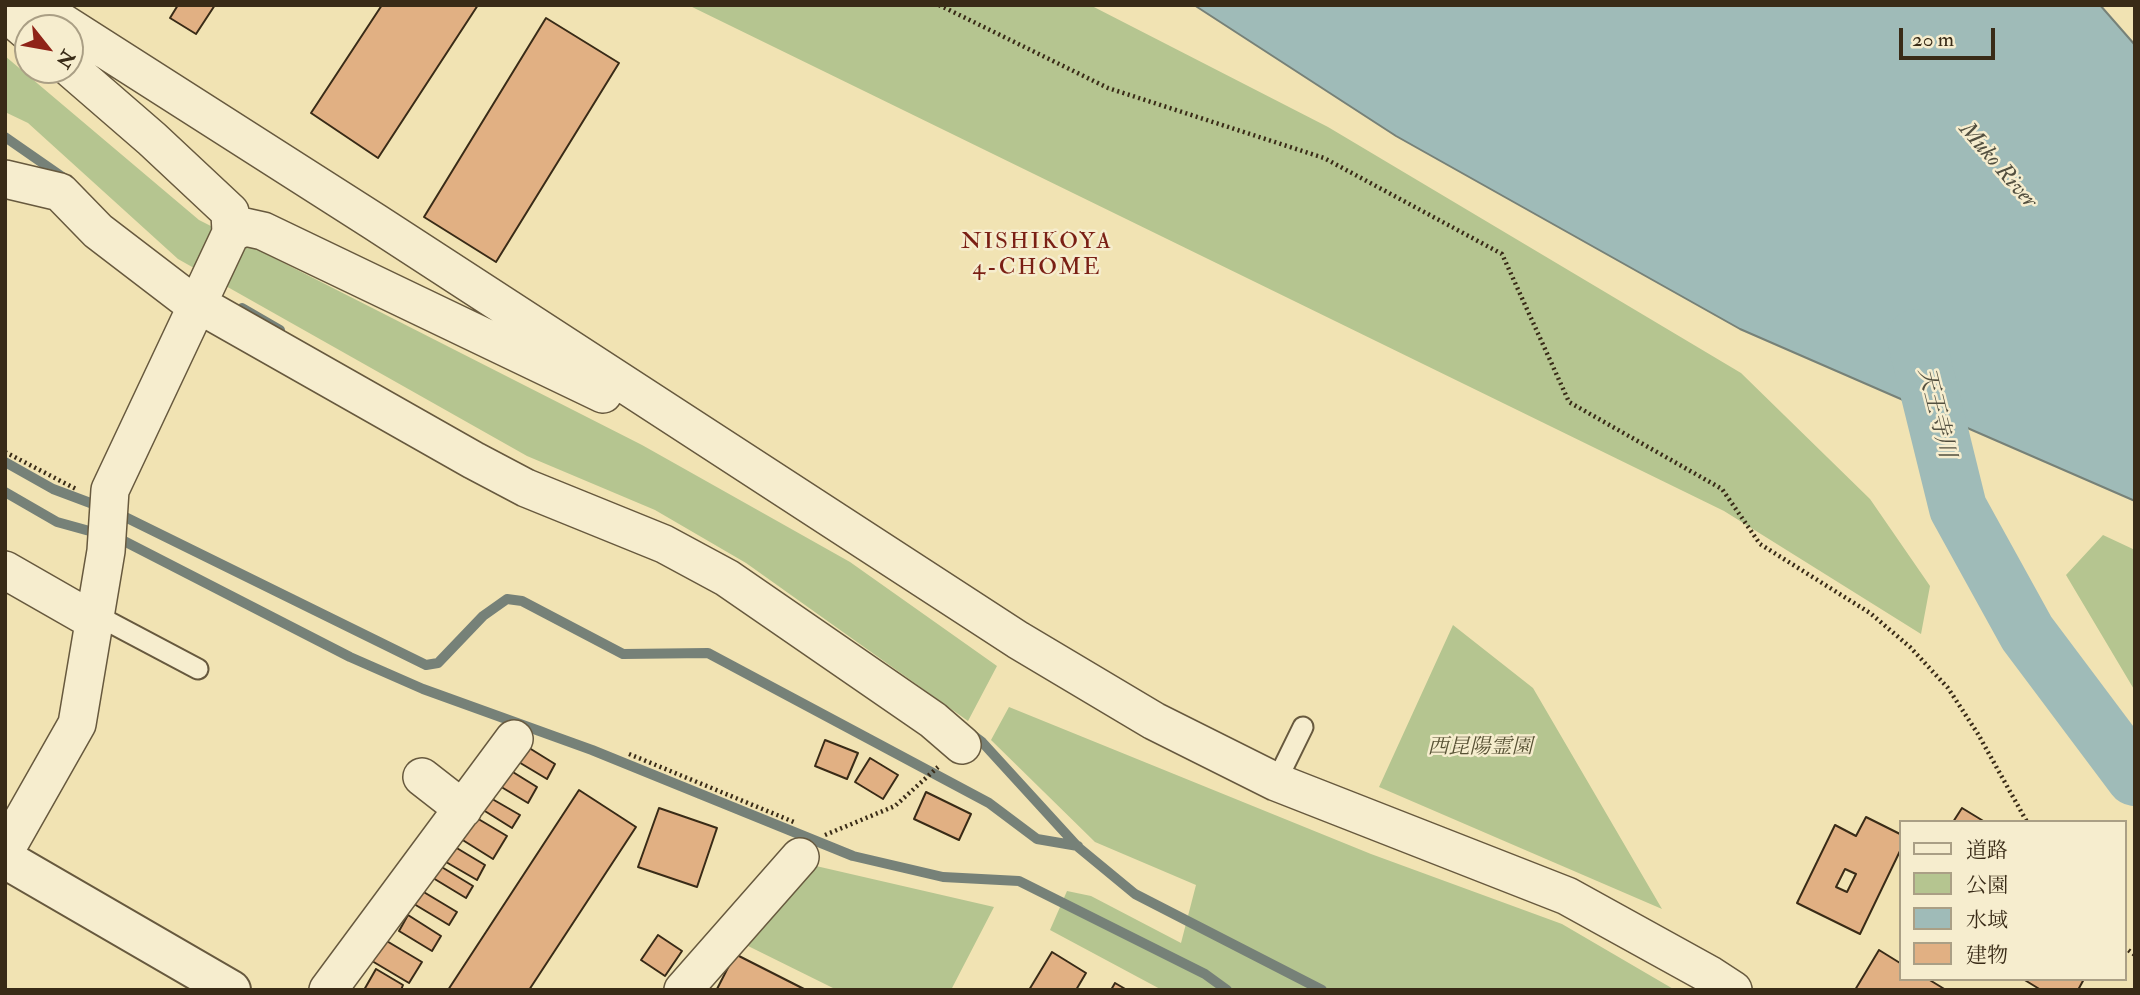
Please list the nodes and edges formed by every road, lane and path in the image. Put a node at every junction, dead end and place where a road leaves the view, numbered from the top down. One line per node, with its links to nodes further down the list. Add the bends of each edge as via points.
1 (35, 5): 7 (street)
2 (939, 5): 20 (path, via 1108,88 1324,158 1502,254 1569,402 1722,489 1760,544 1870,613 1910,646 1948,688)
3 (84, 80): 5 (street, via 230,212)
4 (5, 179): 6 (street, via 60,192 98,231)
5 (223, 248): 6 (street); 7 (street, via 245,227 263,232 612,398)
6 (197, 304): 9 (street); 16 (street, via 526,488 664,544 727,578 933,719)
7 (667, 413): 18 (street, via 1018,640 1154,721)
8 (5, 452): 9 (path, via 65,485 101,498)
9 (110, 490): 11 (street)
10 (5, 570): 11 (street)
11 (95, 618): 12 (lane); 22 (street, via 76,724)
12 (198, 669)
13 (1304, 727): 18 (lane)
14 (514, 739): 19 (street)
15 (629, 754): 21 (path)
16 (951, 755): 21 (path, via 895,806)
17 (422, 778): 19 (street)
18 (1276, 782): 27 (street, via 1567,896)
19 (463, 808): 25 (street)
20 (2026, 820)
21 (810, 837): 26 (street)
22 (5, 851)
23 (5, 859): 24 (street)
24 (231, 990)
25 (328, 990)
26 (683, 990)
27 (1733, 990)

